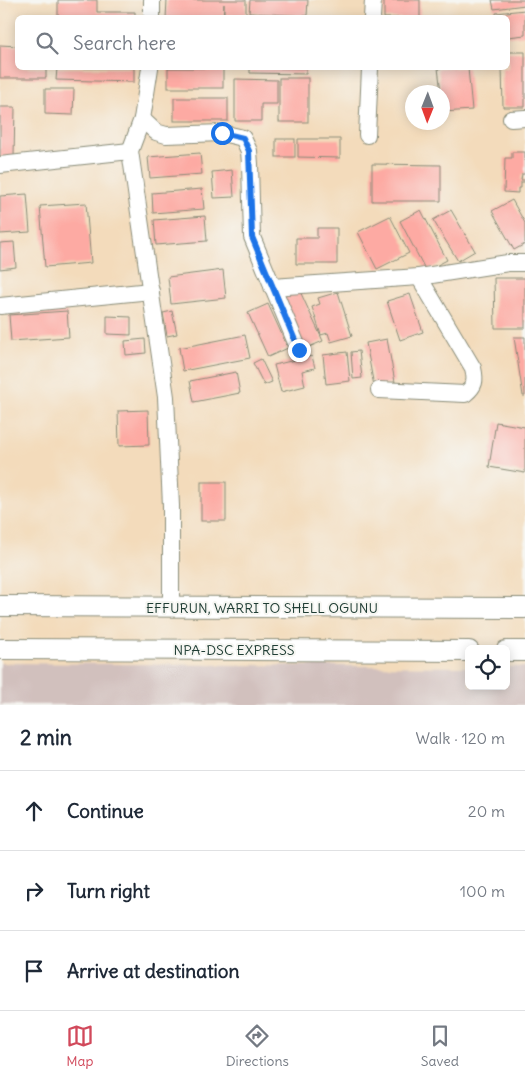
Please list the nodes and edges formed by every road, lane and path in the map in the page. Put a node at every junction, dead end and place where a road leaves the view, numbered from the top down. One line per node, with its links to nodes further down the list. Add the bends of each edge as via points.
1 (152, 0): 3 (street)
2 (373, 0): 4 (street)
3 (152, 15)
4 (372, 15)
5 (150, 70): 7 (street)
6 (370, 70): 8 (street)
7 (142, 119): 9 (street); 13 (street, via 156,132 166,135 222,133 243,138 249,151 252,237)
8 (367, 135)
9 (130, 151): 10 (street); 14 (street)
10 (0, 165)
11 (525, 263): 12 (street)
12 (418, 277): 13 (street); 17 (street, via 474,368 474,387 466,394)
13 (272, 287): 16 (street)
14 (151, 291): 15 (street); 19 (street, via 166,397)
15 (0, 306)
16 (299, 350)
17 (379, 390)
18 (0, 606): 19 (main road, EFFURUN, WARRI TO SHELL OGUNU)
19 (171, 608): 20 (main road, EFFURUN, WARRI TO SHELL OGUNU)
20 (525, 608)
21 (0, 649): 22 (main road, NPA-DSC EXPRESS)
22 (465, 651)
23 (510, 651): 24 (main road)
24 (525, 651)

